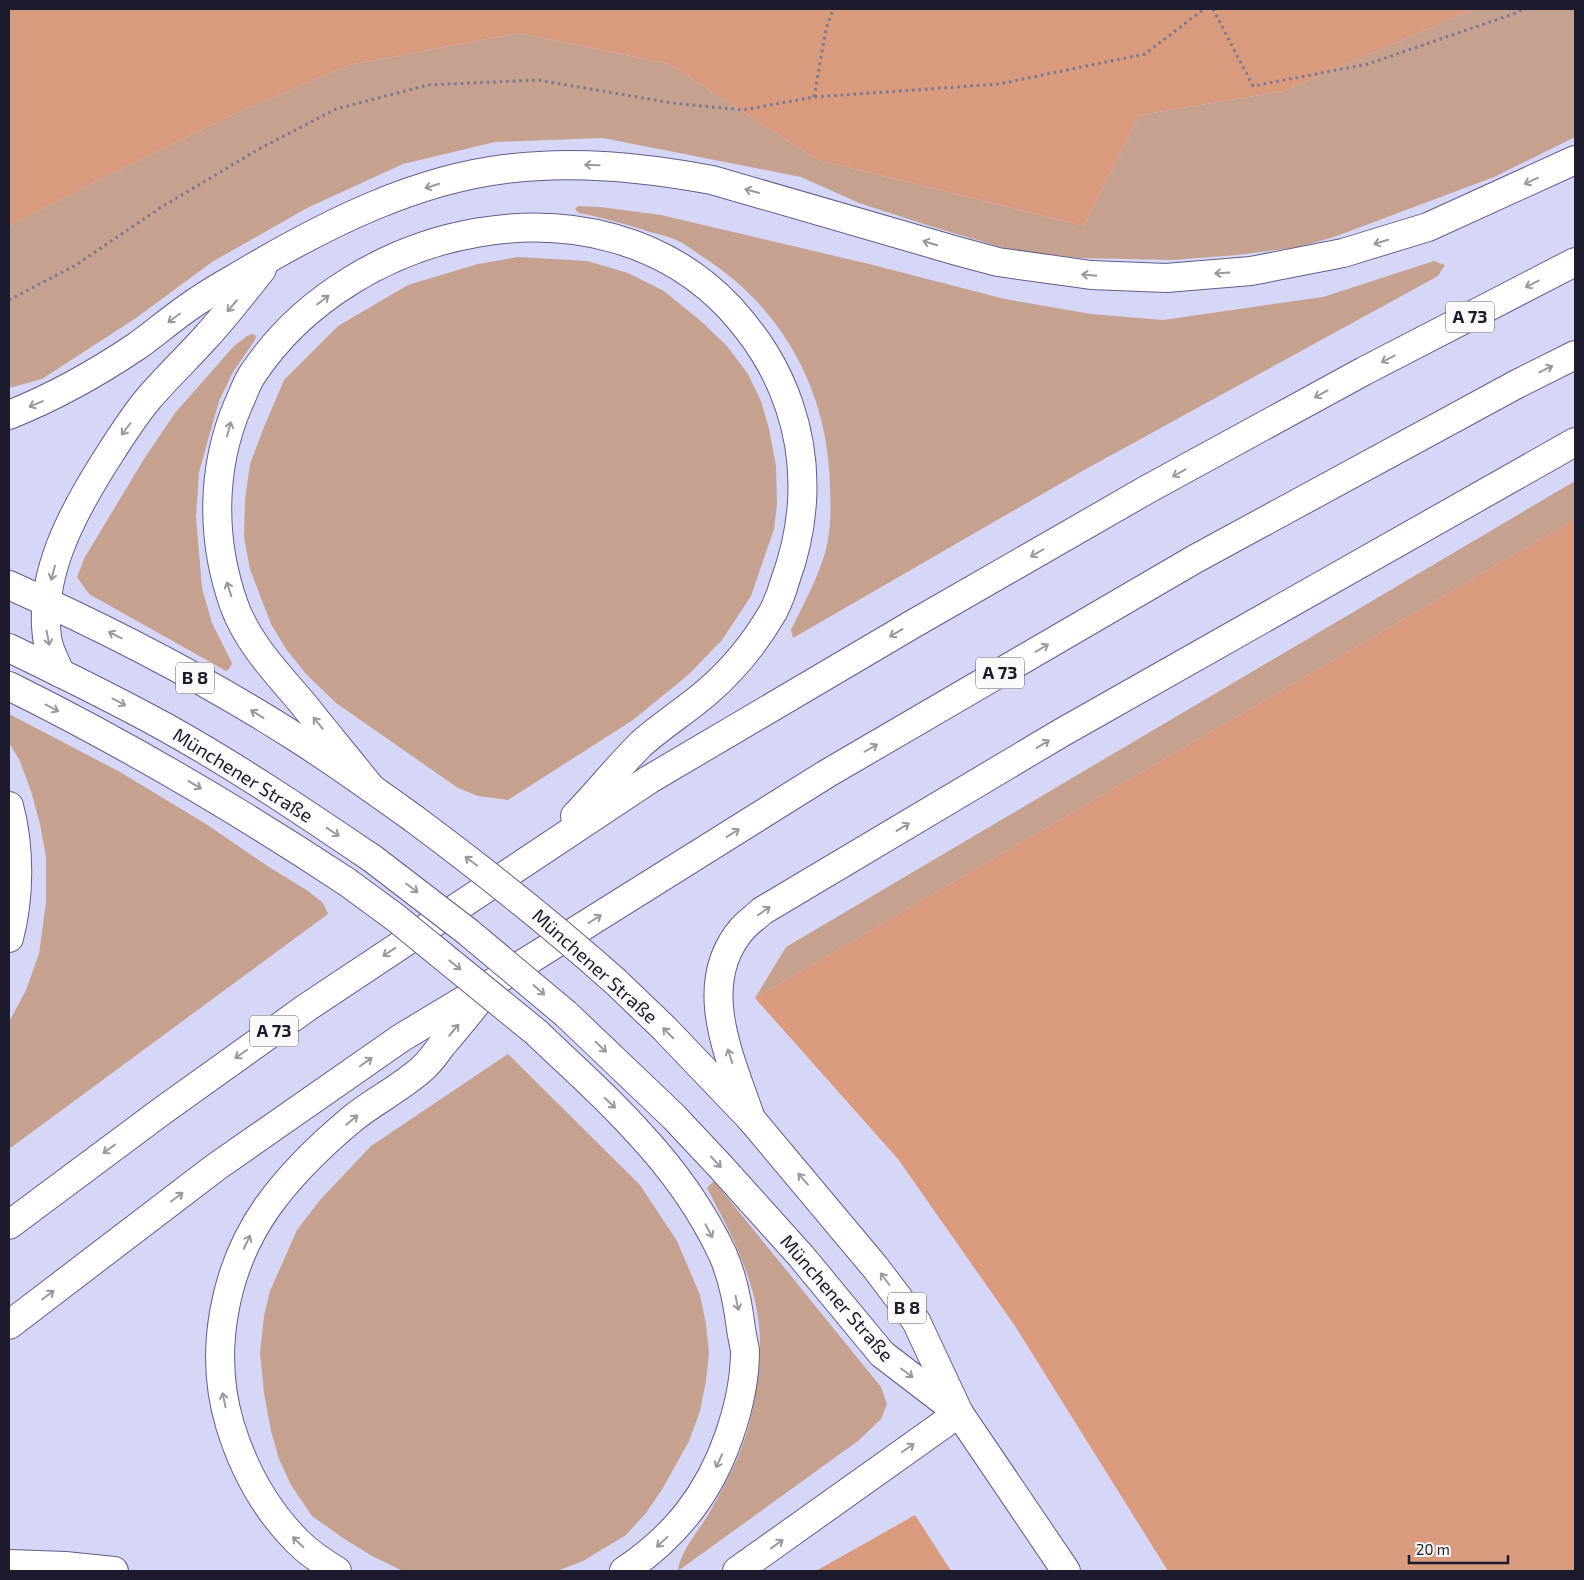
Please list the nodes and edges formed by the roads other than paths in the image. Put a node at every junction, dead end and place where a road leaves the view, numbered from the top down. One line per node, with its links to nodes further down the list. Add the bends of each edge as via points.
1 (1575, 160): 2 (main road, one-way to 2, via 1428,227 1343,253 1251,271 1166,278 1091,275 998,262 712,180 649,169 589,165 531,166 457,178 345,218)
2 (274, 255): 5 (main road, one-way to 5, via 199,300 137,346 82,381); 8 (main road, one-way to 8, via 148,400 121,436 85,494 63,539)
3 (1575, 262): 14 (main road, A 73, one-way to 14, via 1364,371 1140,494 650,779)
4 (1575, 355): 16 (main road, A 73, one-way to 4, via 828,773 1187,564)
5 (9, 415)
6 (1575, 442): 17 (main road, one-way to 6, via 720,1022 719,976 727,953 742,929 762,912 1061,733)
7 (9, 585): 8 (main road, Münchener Straße / B 8)
8 (46, 602): 10 (main road, one-way to 10, via 47,639); 12 (main road, Münchener Straße / B 8, one-way to 8, via 294,736 198,680 116,635)
9 (9, 648): 10 (main road, Münchener Straße)
10 (60, 673): 20 (main road, Münchener Straße, one-way to 20, bridge, via 166,728 271,791 373,859 461,926 566,1014 674,1117 800,1256 882,1354)
11 (9, 686): 24 (main road, one-way to 24, bridge, via 147,757 347,882 403,923 537,1033 637,1130 690,1196 723,1256 734,1286 744,1351 741,1387 722,1455 708,1483 674,1532)
12 (371, 788): 14 (main road, one-way to 14, via 250,638 226,577 219,541 217,500 220,464 230,424 250,379 281,336 318,303 376,266 434,242 498,229 542,227 590,233 634,245 670,262 713,292 748,328 770,362 795,422 803,463 799,538 775,608 742,658 707,692 644,742); 17 (main road, Münchener Straße / B 8, one-way to 12, bridge, via 616,982 521,901)
13 (9, 806): 15 (main road, via 17,884)
14 (546, 847): 18 (main road, A 73, one-way to 18, via 306,1008)
15 (9, 938)
16 (494, 982): 19 (main road, A 73, one-way to 16, via 216,1168 401,1038); 23 (main road, one-way to 16, via 299,1544 284,1527 248,1471 236,1443 222,1391 220,1356 231,1280 247,1241 288,1180 352,1119 423,1068)
17 (751, 1119): 20 (main road, Münchener Straße / B 8, one-way to 17, via 916,1321 852,1238)
18 (9, 1225)
19 (9, 1325)
20 (959, 1413): 25 (main road, one-way to 20); 26 (main road)
21 (9, 1564): 22 (main road)
22 (114, 1571)
23 (337, 1571)
24 (624, 1571)
25 (737, 1571)
26 (1066, 1571)

